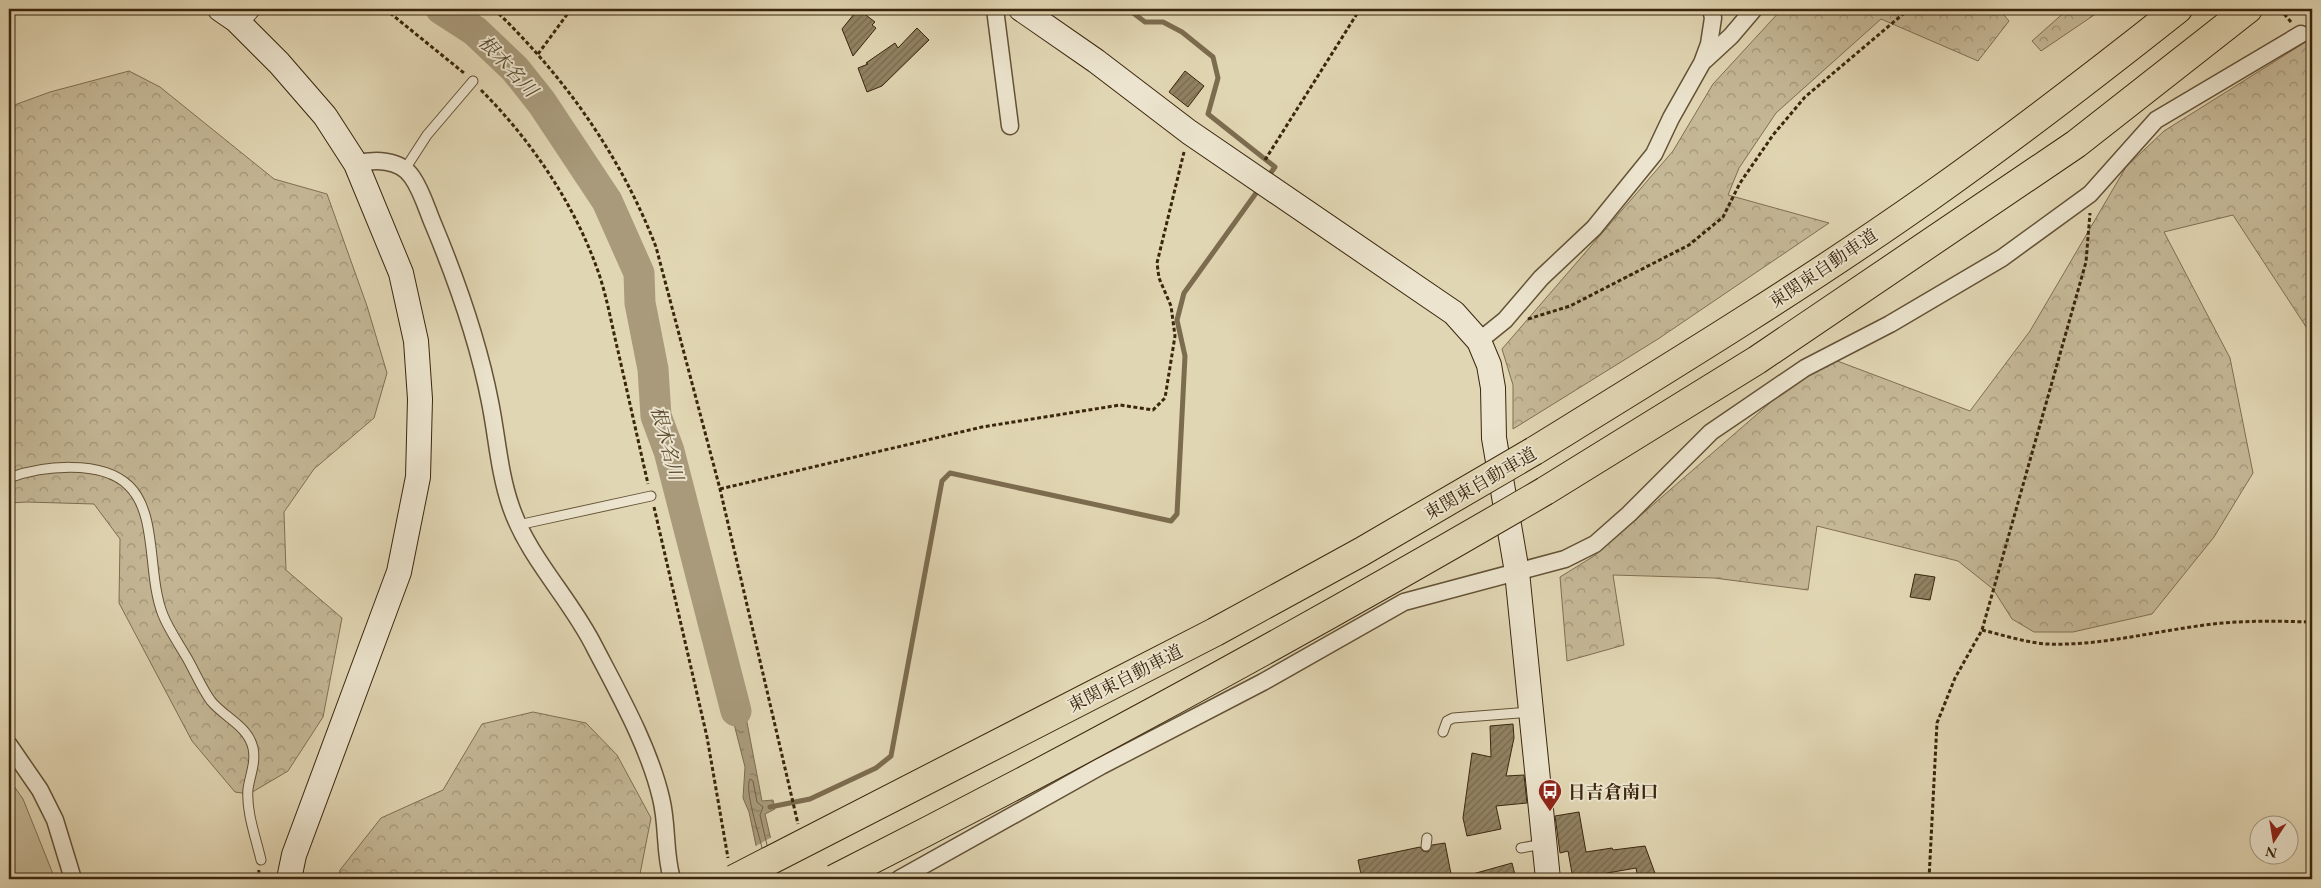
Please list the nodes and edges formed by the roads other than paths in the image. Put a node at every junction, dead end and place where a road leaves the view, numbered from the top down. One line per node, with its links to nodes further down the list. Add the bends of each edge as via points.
1 (220, 9): 9 (street)
2 (257, 9): 9 (lane)
3 (995, 9): 13 (street)
4 (1021, 9): 16 (street, via 1189,132 1454,313)
5 (1711, 9): 11 (street, via 1713,18 1709,44)
6 (1754, 9): 11 (street)
7 (2178, 9): 25 (highway, 東関東自動車道, bridge, via 1927,199 1745,321 1534,451 1215,632)
8 (2248, 9): 29 (highway, bridge, via 2076,144 1757,360 1545,491 1251,658)
9 (242, 27): 14 (street, via 279,63 325,116)
10 (2298, 30): 20 (street, via 2156,120 2090,194 2002,258 1890,324 1805,368 1711,432 1596,544 1565,559)
11 (1702, 63): 16 (street, via 1670,118 1654,154 1594,228 1541,278 1505,320)
12 (473, 81): 15 (lane, via 427,135)
13 (1010, 126)
14 (356, 164): 15 (street, via 382,161); 27 (street, via 401,273 416,341 420,399 418,477 399,572 294,855)
15 (405, 169): 19 (street, via 420,192 451,269 490,400 503,477)
16 (1479, 340): 20 (street, via 1493,388 1494,438)
17 (9, 478): 24 (lane, via 76,467 119,478 138,496 147,519 155,590 164,616 210,699 222,714 243,728 253,748 248,789)
18 (651, 496): 19 (lane)
19 (518, 525): 28 (street, via 594,644 652,769 661,799 666,828 666,859)
20 (1517, 572): 21 (street); 30 (street, via 1404,602)
21 (1531, 712): 22 (lane, via 1453,718 1447,721); 31 (street, via 1532,846)
22 (1443, 732)
23 (9, 745): 26 (street, via 56,820)
24 (261, 860)
25 (732, 870)
26 (73, 879)
27 (288, 879)
28 (672, 879)
29 (834, 879)
30 (899, 879)
31 (1548, 879)

